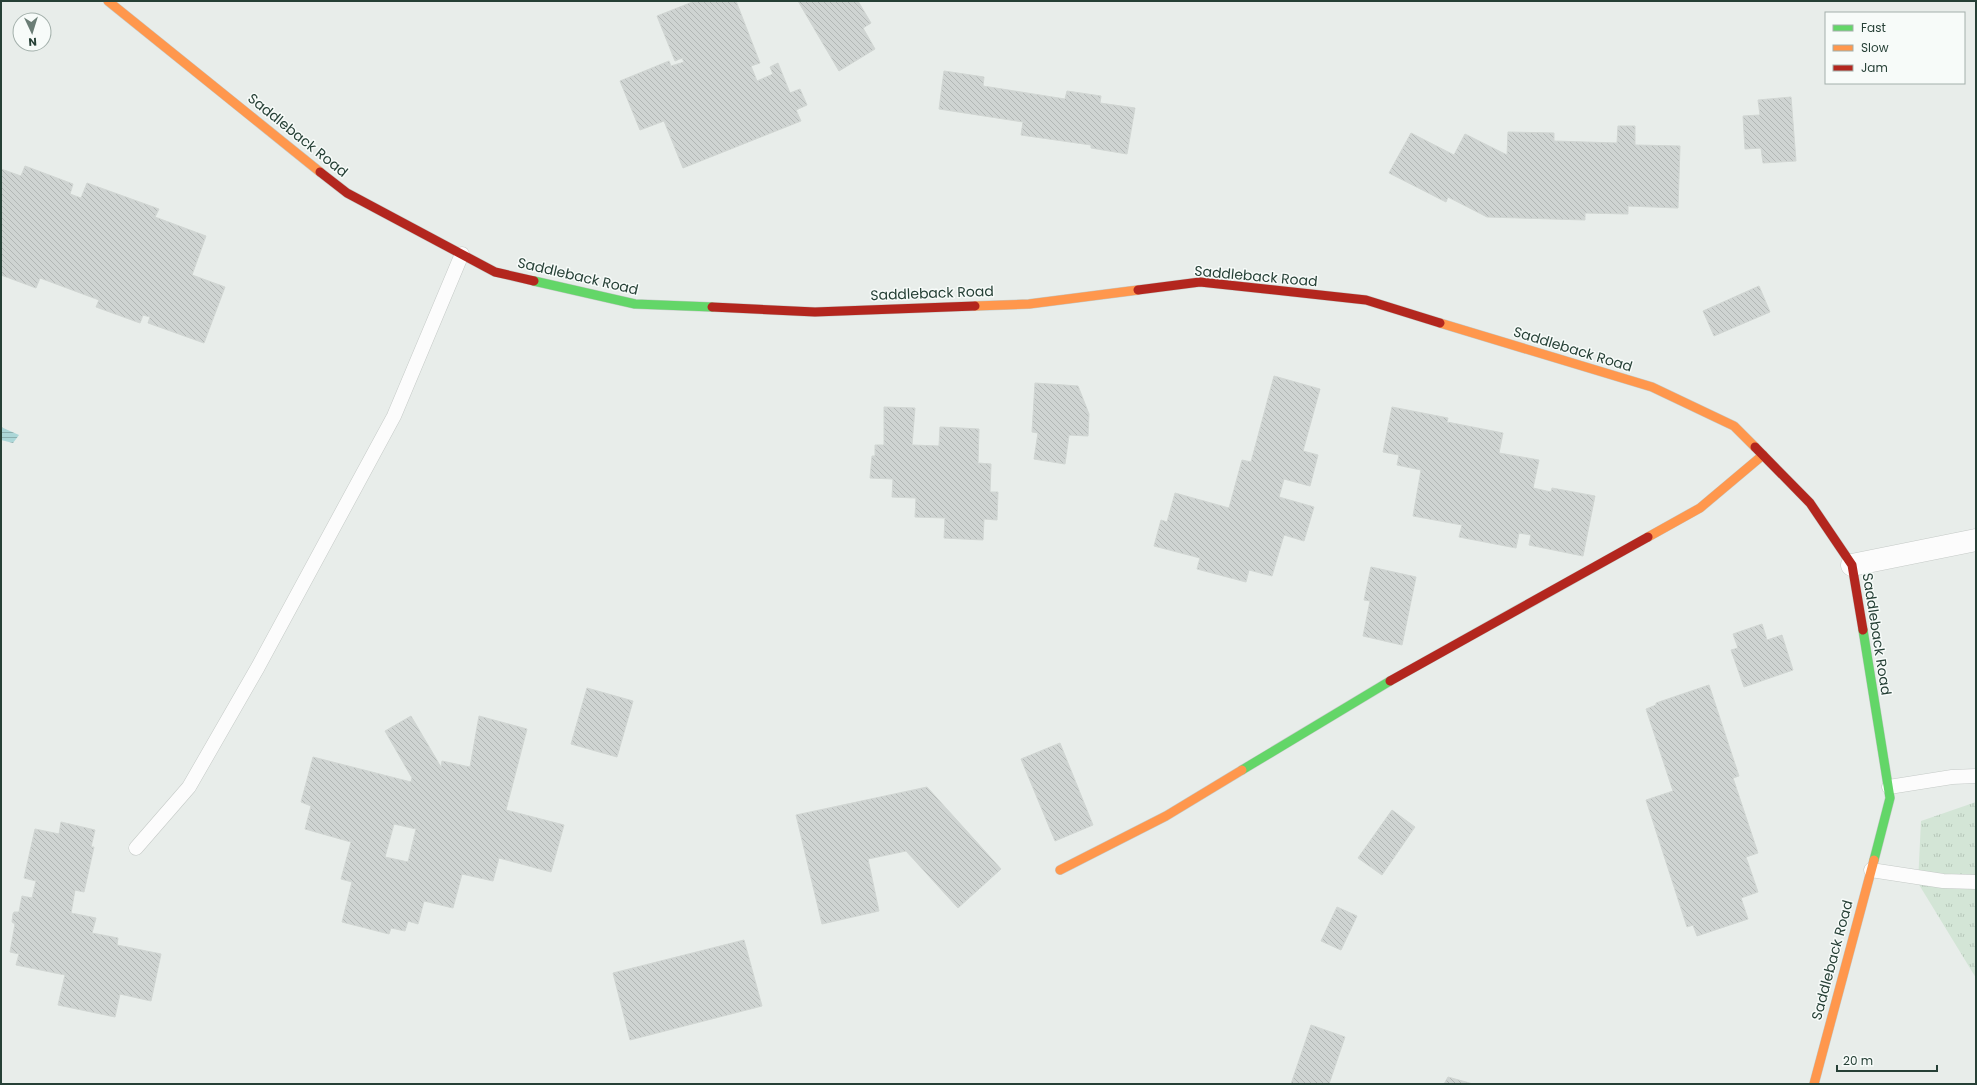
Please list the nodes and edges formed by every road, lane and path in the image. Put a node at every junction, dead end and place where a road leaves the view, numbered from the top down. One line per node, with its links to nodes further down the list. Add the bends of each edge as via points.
1 (108, 1): 2 (street, Saddleback Road, via 347,193)
2 (462, 254): 3 (street, Saddleback Road, via 495,272 635,304 815,312 1029,304 1200,282 1366,300 1652,387 1734,426); 8 (lane, via 394,416 258,667 189,787)
3 (1763, 455): 5 (street, Saddleback Road, via 1810,503); 9 (street, via 1700,508 1427,659 1166,816)
4 (1976, 540): 5 (street)
5 (1852, 565): 7 (street, Saddleback Road)
6 (1976, 776): 7 (lane)
7 (1888, 787): 10 (street, Saddleback Road, via 1890,798)
8 (136, 848)
9 (1060, 870)
10 (1871, 870): 11 (lane, via 1944,881); 12 (street, Saddleback Road)
11 (1976, 882)
12 (1814, 1084)

